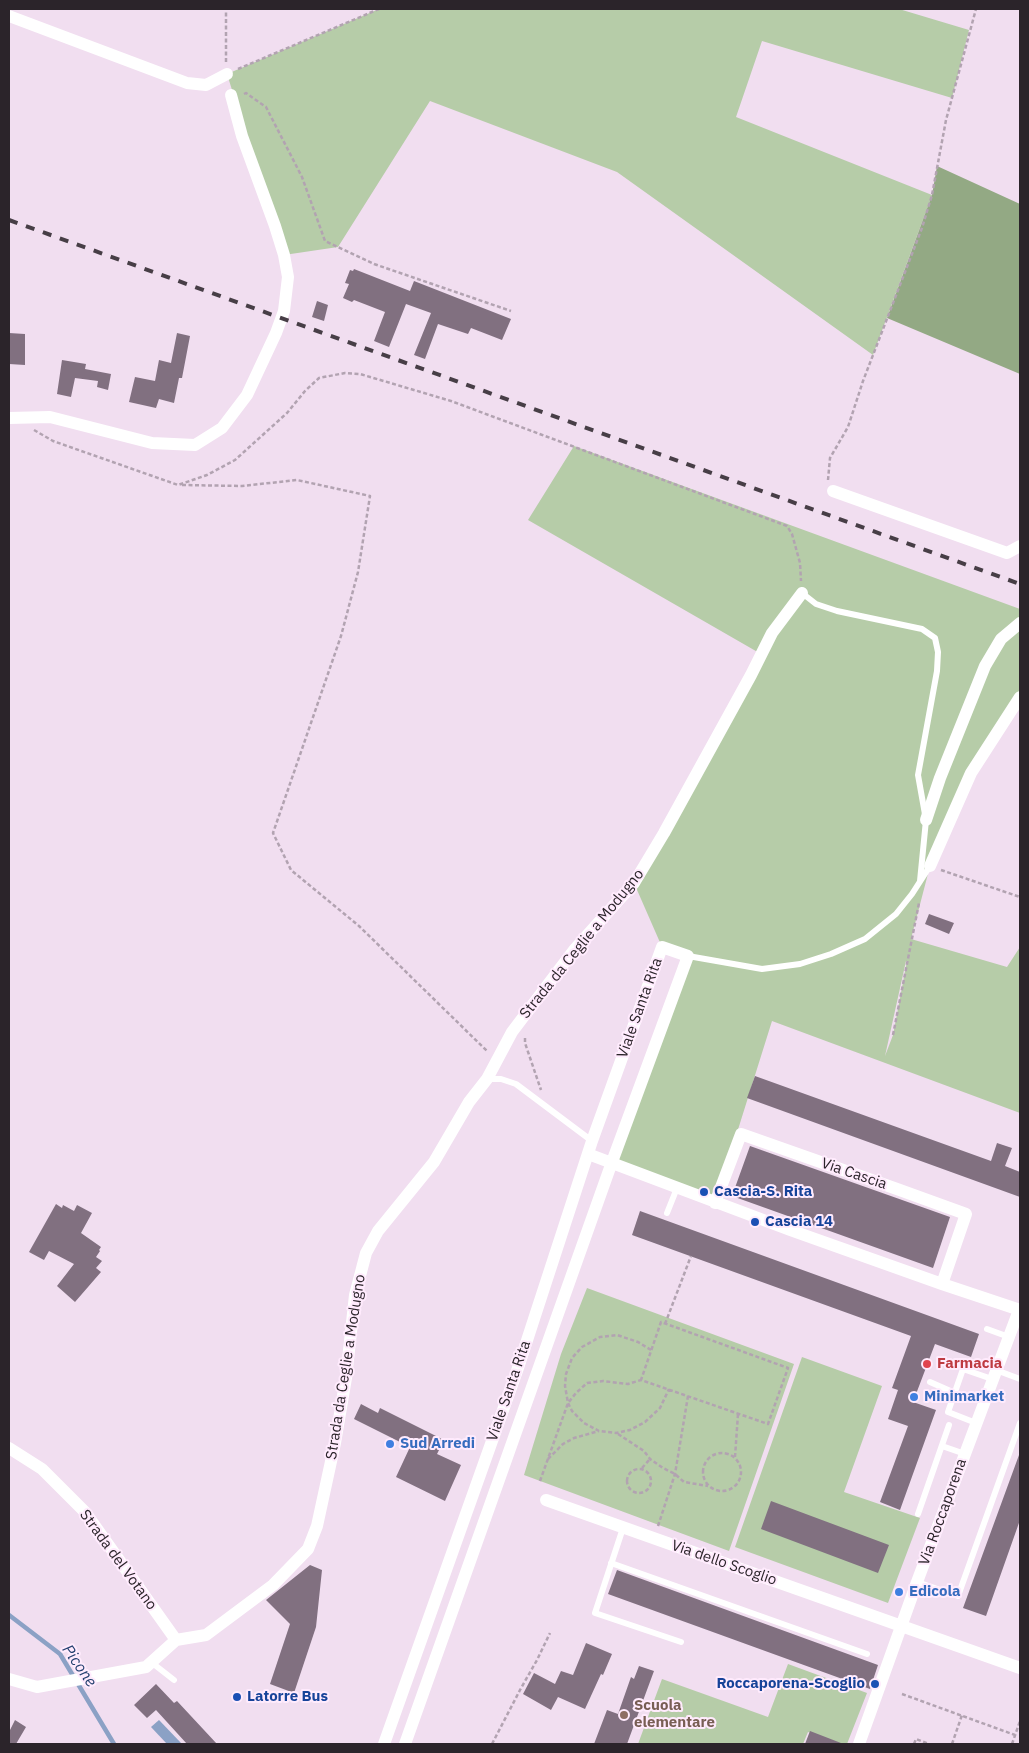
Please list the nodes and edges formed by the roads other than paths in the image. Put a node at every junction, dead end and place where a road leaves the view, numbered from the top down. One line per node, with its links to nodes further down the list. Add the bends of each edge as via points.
1 (9, 16): 2 (street, via 187,83 206,85)
2 (227, 74)
3 (232, 95): 4 (street, via 242,136 284,255 288,277 284,311 247,395 222,428 195,445 152,443 50,417)
4 (9, 418)
5 (833, 491): 6 (street, via 1007,553)
6 (1020, 546)
7 (802, 592): 10 (lane, via 816,604 922,629 936,638 936,671 918,775); 14 (street, Strada da Ceglie a Modugno, via 772,633 664,834 634,883 574,950 525,1014)
8 (1020, 623): 10 (street, via 1001,639 984,666)
9 (1020, 696): 11 (street, via 971,773)
10 (926, 820): 12 (lane)
11 (930, 866): 12 (lane)
12 (920, 881): 13 (lane, via 896,914 865,939 831,954 800,964 762,969)
13 (688, 956): 15 (street, Viale Santa Rita, via 662,947); 16 (street, Viale Santa Rita)
14 (488, 1079): 15 (lane, via 516,1084); 42 (street, Strada da Ceglie a Modugno, via 469,1102 434,1162 378,1231 366,1253 355,1295 335,1443 317,1526 308,1549 273,1585 206,1634)
15 (590, 1147): 16 (street); 24 (street, Viale Santa Rita)
16 (612, 1162): 17 (street); 25 (street, Viale Santa Rita)
17 (676, 1188): 18 (street); 19 (lane)
18 (715, 1203): 20 (street); 20 (street, Via Cascia, via 741,1134 906,1192 966,1214)
19 (667, 1213)
20 (942, 1284): 21 (street)
21 (1020, 1310): 23 (street, Via Roccaporena)
22 (986, 1329): 23 (lane)
23 (1009, 1337): 26 (street, Via Roccaporena)
24 (518, 1366): 25 (street); 49 (street, Viale Santa Rita)
25 (537, 1373): 50 (street, Viale Santa Rita)
26 (994, 1375): 27 (lane); 29 (lane, via 963,1369); 30 (street, Via Roccaporena)
27 (1020, 1378)
28 (930, 1382): 29 (lane)
29 (955, 1393): 30 (lane, via 948,1412)
30 (976, 1422): 35 (street, Via Roccaporena)
31 (1020, 1423): 40 (lane, via 958,1596)
32 (950, 1425): 33 (lane)
33 (942, 1446): 35 (lane); 37 (lane)
34 (9, 1448): 42 (street, Strada del Votano, via 42,1469 85,1512)
35 (965, 1454): 40 (street, Via Roccaporena)
36 (546, 1500): 38 (street, Via dello Scoglio)
37 (918, 1514)
38 (623, 1528): 39 (lane); 41 (street, Via dello Scoglio)
39 (611, 1563): 43 (lane, via 595,1613); 44 (lane)
40 (917, 1582): 41 (street, Via Roccaporena)
41 (901, 1626): 46 (street, Via dello Scoglio); 51 (street, Via Roccaporena)
42 (176, 1640): 45 (street)
43 (681, 1642)
44 (866, 1654)
45 (151, 1662): 47 (street, via 146,1667 37,1687); 48 (lane)
46 (1020, 1668)
47 (9, 1679)
48 (174, 1680)
49 (384, 1744)
50 (405, 1744)
51 (859, 1744)

